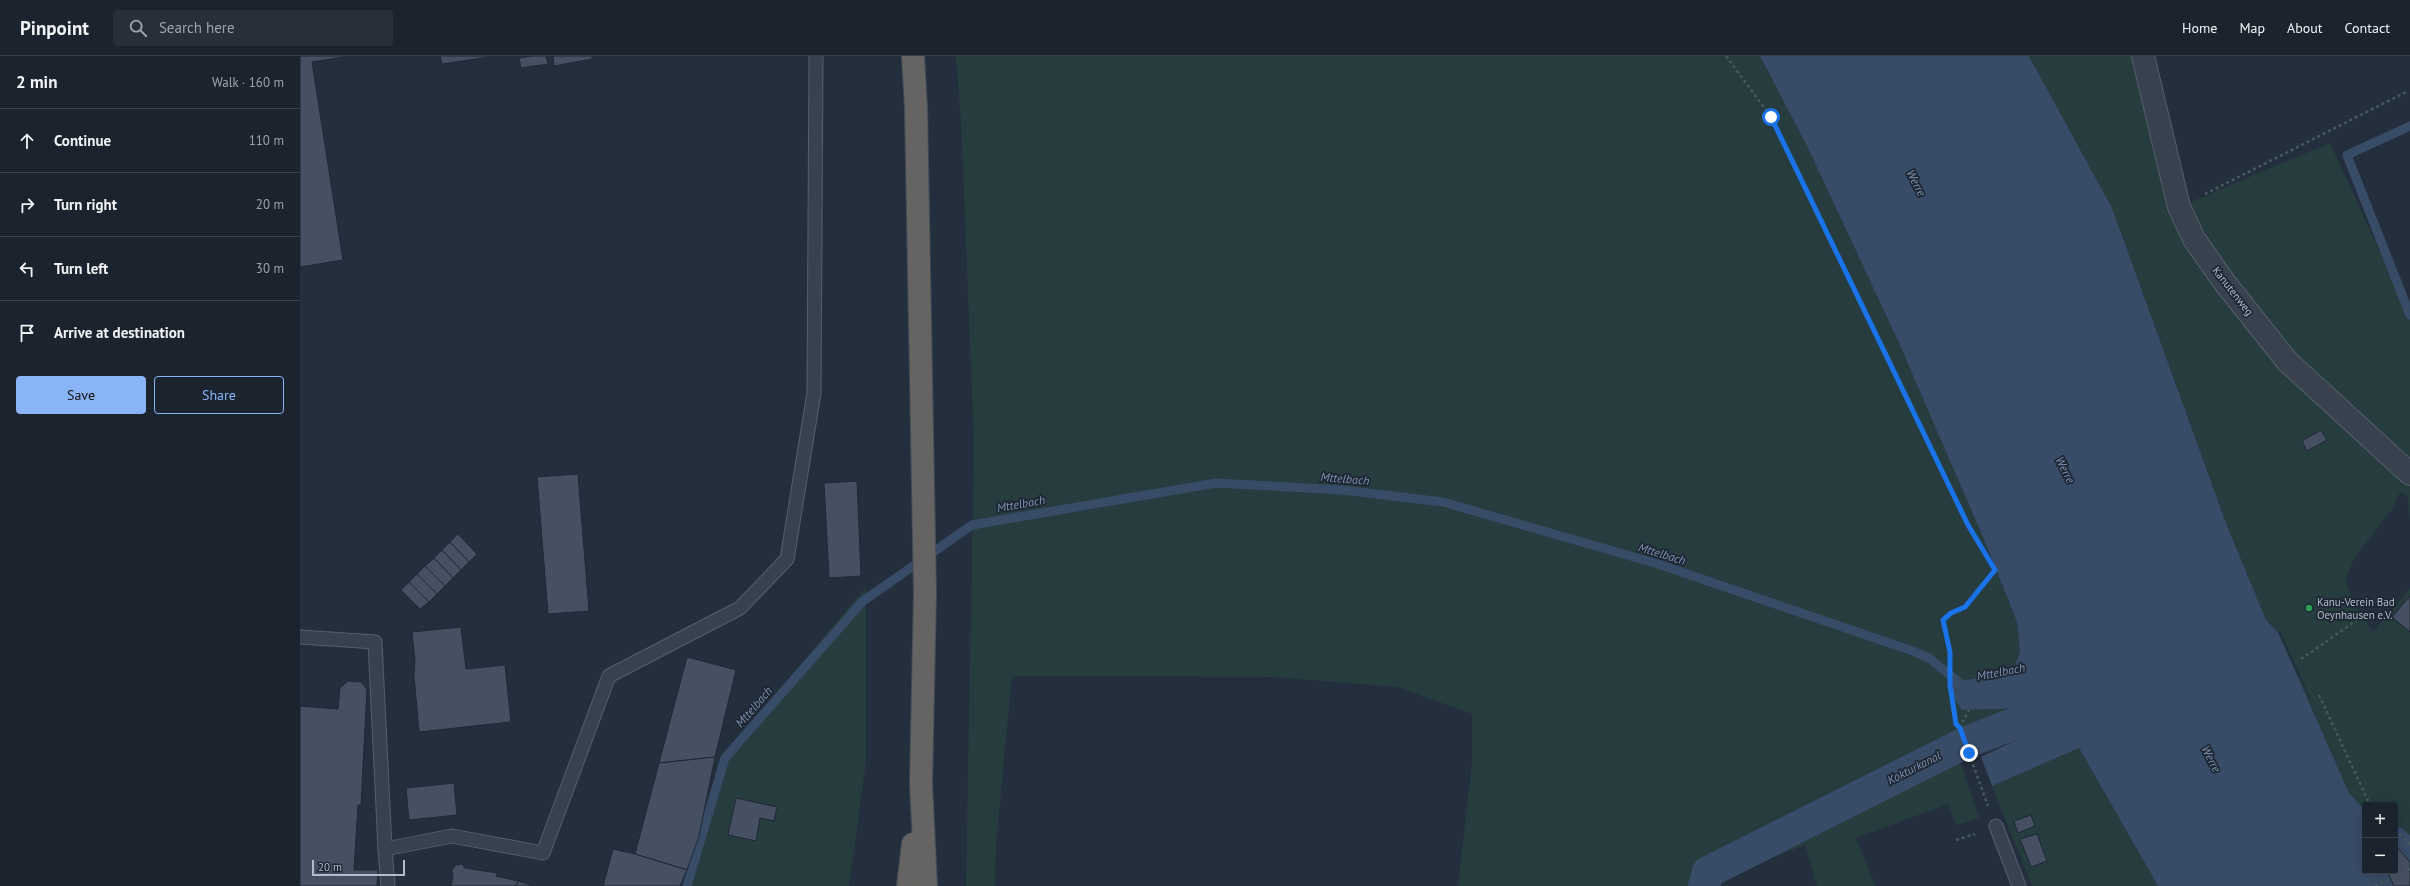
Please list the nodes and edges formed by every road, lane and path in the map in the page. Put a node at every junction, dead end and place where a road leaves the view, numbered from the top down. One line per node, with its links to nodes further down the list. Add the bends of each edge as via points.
1 (816, 56): 19 (lane, via 814,393 788,560 740,608 609,676 542,853 452,836)
2 (913, 56): 14 (highway, via 925,534)
3 (1726, 56): 13 (path, via 1771,117 1968,525 1995,570 1965,607 1943,620 1950,652 1950,685)
4 (2143, 56): 6 (street, Kanutenweg)
5 (2406, 92): 6 (path)
6 (2179, 207): 7 (street, Kanutenweg, via 2198,245 2287,360)
7 (2410, 474)
8 (2363, 616): 10 (path)
9 (300, 638): 19 (lane, via 375,642)
10 (2301, 659)
11 (2319, 695): 15 (path)
12 (1969, 710): 13 (path, via 1963,721)
13 (1956, 724): 16 (path, via 1960,728)
14 (921, 783): 22 (highway); 23 (highway)
15 (2369, 802)
16 (1996, 826): 24 (lane)
17 (2398, 833): 18 (path)
18 (2410, 844)
19 (385, 848): 21 (lane)
20 (2410, 869): 25 (path)
21 (388, 886)
22 (908, 886)
23 (926, 886)
24 (2019, 886)
25 (2375, 886)

